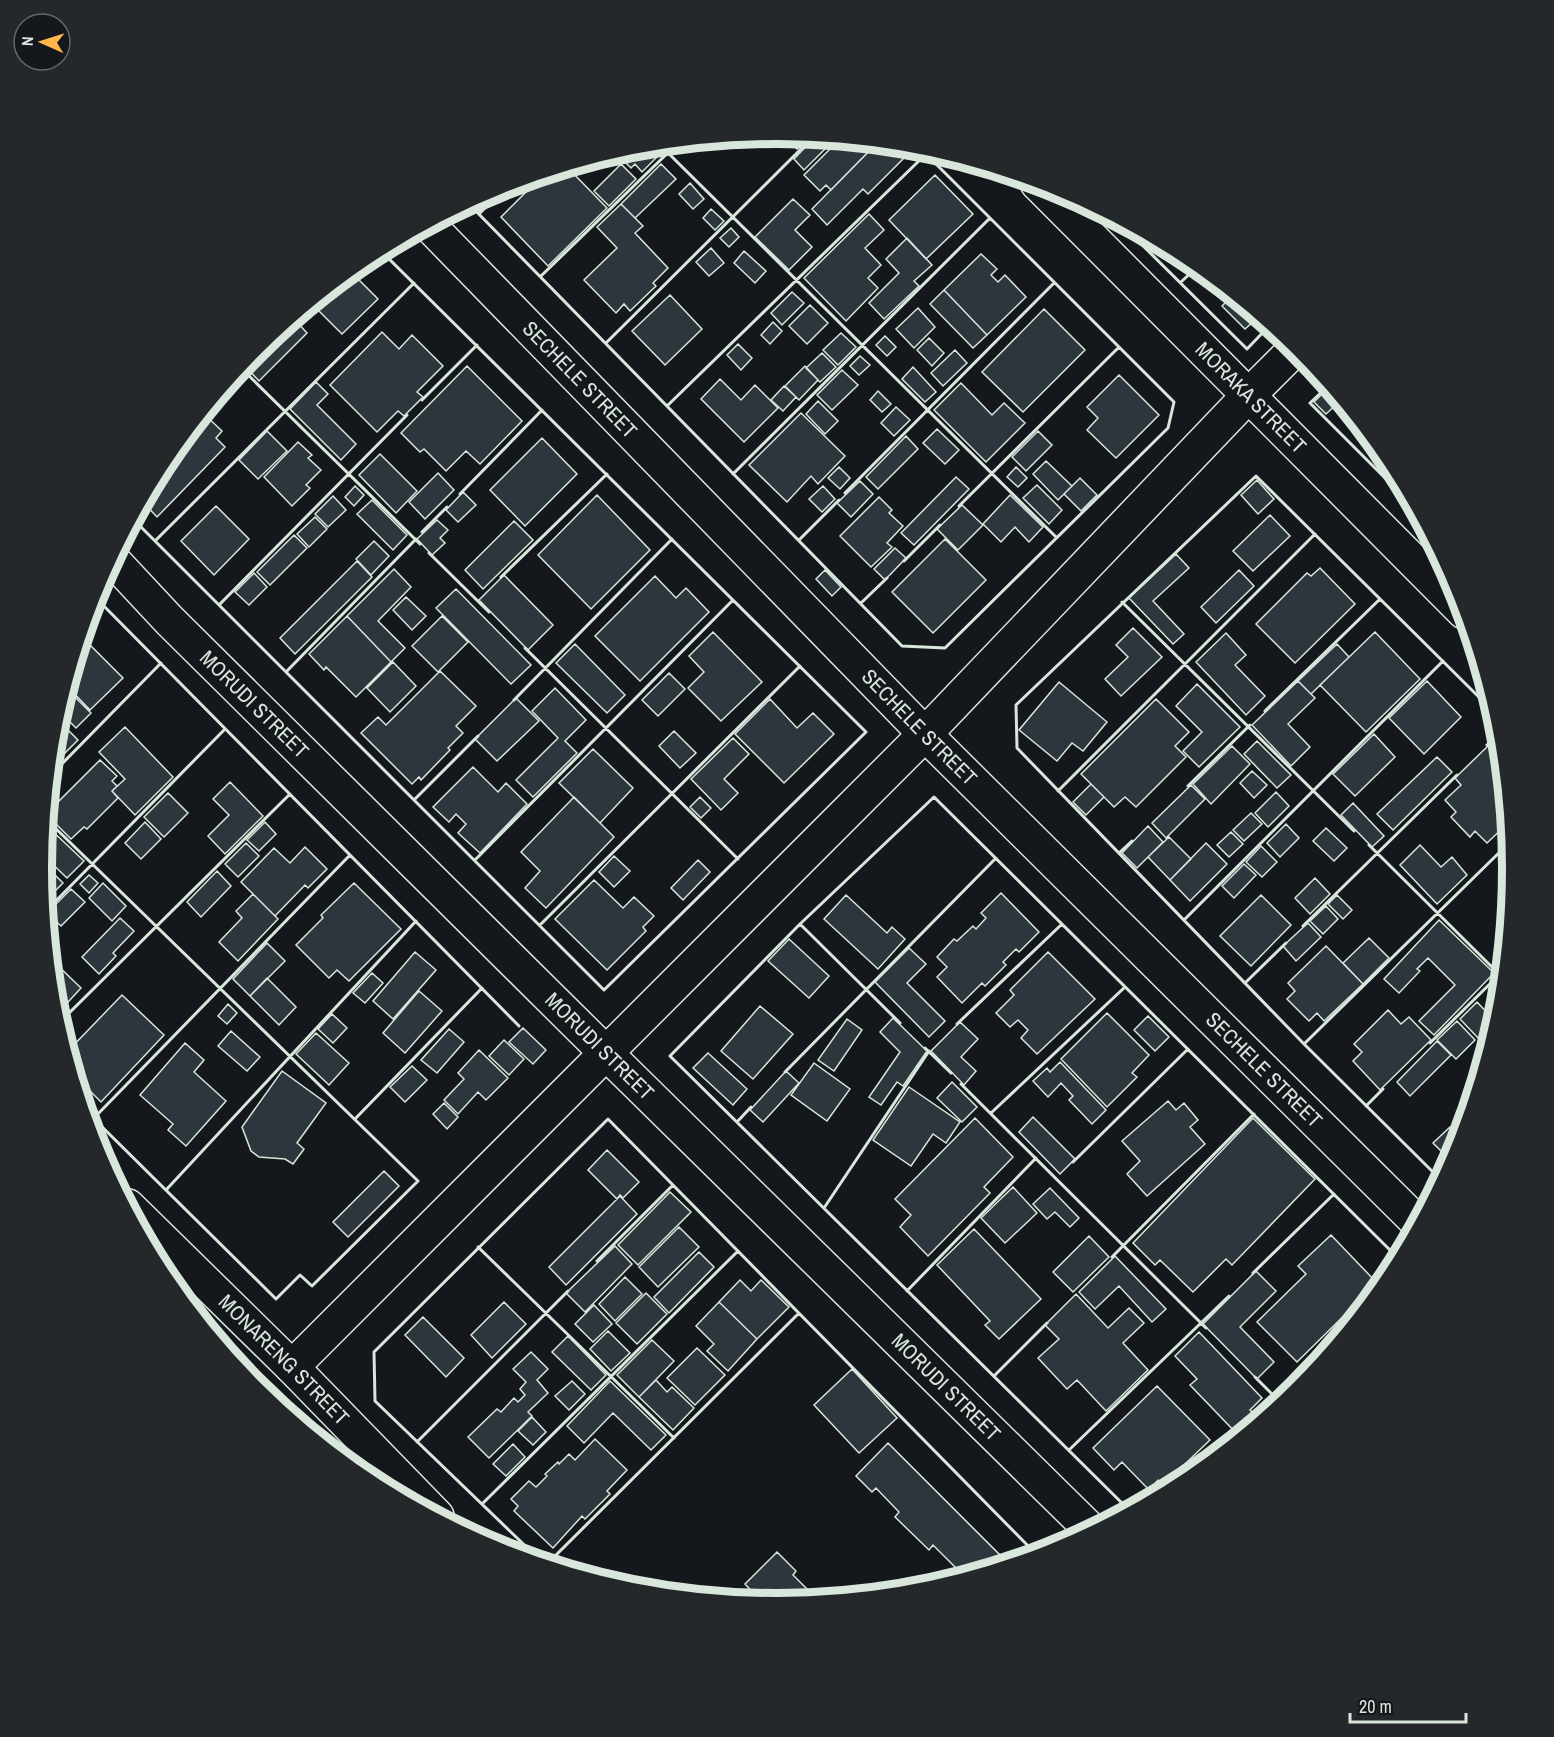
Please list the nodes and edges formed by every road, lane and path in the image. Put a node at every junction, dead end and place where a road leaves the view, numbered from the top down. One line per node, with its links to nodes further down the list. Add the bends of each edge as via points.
1 (1052, 198): 4 (street, MORAKA STREET)
2 (435, 231): 7 (street, SECHELE STREET)
3 (1288, 356): 4 (street)
4 (1248, 396): 6 (street, MORAKA STREET); 7 (street)
5 (119, 566): 8 (street, MORUDI STREET)
6 (1448, 596)
7 (925, 734): 8 (street); 9 (street, SECHELE STREET)
8 (605, 1052): 11 (street); 13 (street, MORUDI STREET)
9 (1412, 1217)
10 (146, 1224): 11 (street, MONARENG STREET)
11 (292, 1367): 12 (street, MONARENG STREET)
12 (420, 1499)
13 (1085, 1524)

